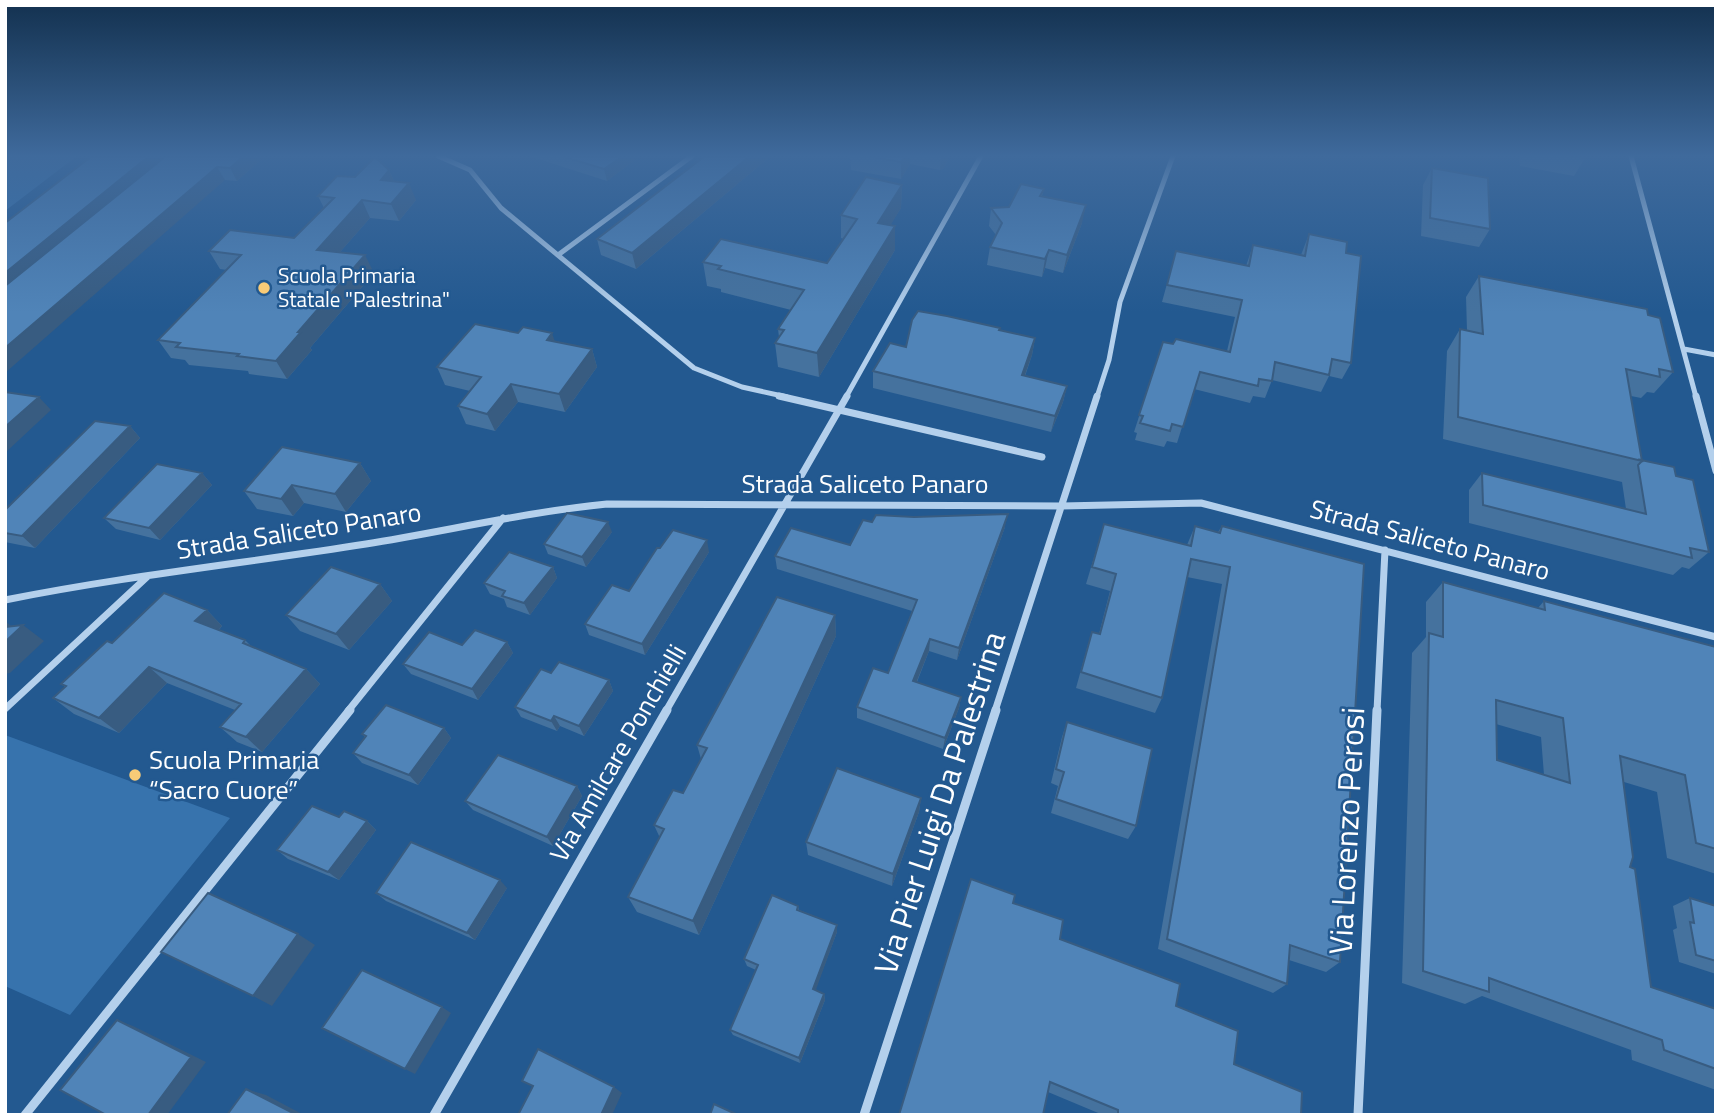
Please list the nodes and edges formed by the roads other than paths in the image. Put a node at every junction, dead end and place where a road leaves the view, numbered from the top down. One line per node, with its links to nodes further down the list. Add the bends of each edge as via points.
1 (500, 208): 6 (street)
2 (621, 208): 6 (street)
3 (951, 208): 9 (street, Via Amilcare Ponchielli)
4 (1154, 208): 13 (street, Via Pier Luigi Da Palestrina, via 1120,302 1109,360)
5 (1645, 208): 7 (street)
6 (558, 255): 9 (street, via 694,368 742,387)
7 (1684, 349): 8 (street); 11 (street)
8 (1716, 355)
9 (837, 411): 10 (street); 12 (street, Via Amilcare Ponchielli)
10 (1042, 457)
11 (1716, 471)
12 (786, 504): 13 (street, Strada Saliceto Panaro); 14 (street, Strada Saliceto Panaro, via 607,505); 21 (street, Via Amilcare Ponchielli)
13 (1062, 506): 15 (street, Strada Saliceto Panaro, via 1201,503); 22 (street, Via Pier Luigi Da Palestrina)
14 (504, 517): 16 (street, Strada Saliceto Panaro, via 373,543); 20 (street)
15 (1385, 550): 18 (street, Strada Saliceto Panaro); 23 (street, Via Lorenzo Perosi)
16 (148, 575): 17 (street, Strada Saliceto Panaro); 19 (street)
17 (5, 600)
18 (1716, 637)
19 (5, 709)
20 (25, 1115)
21 (434, 1115)
22 (864, 1115)
23 (1357, 1115)

